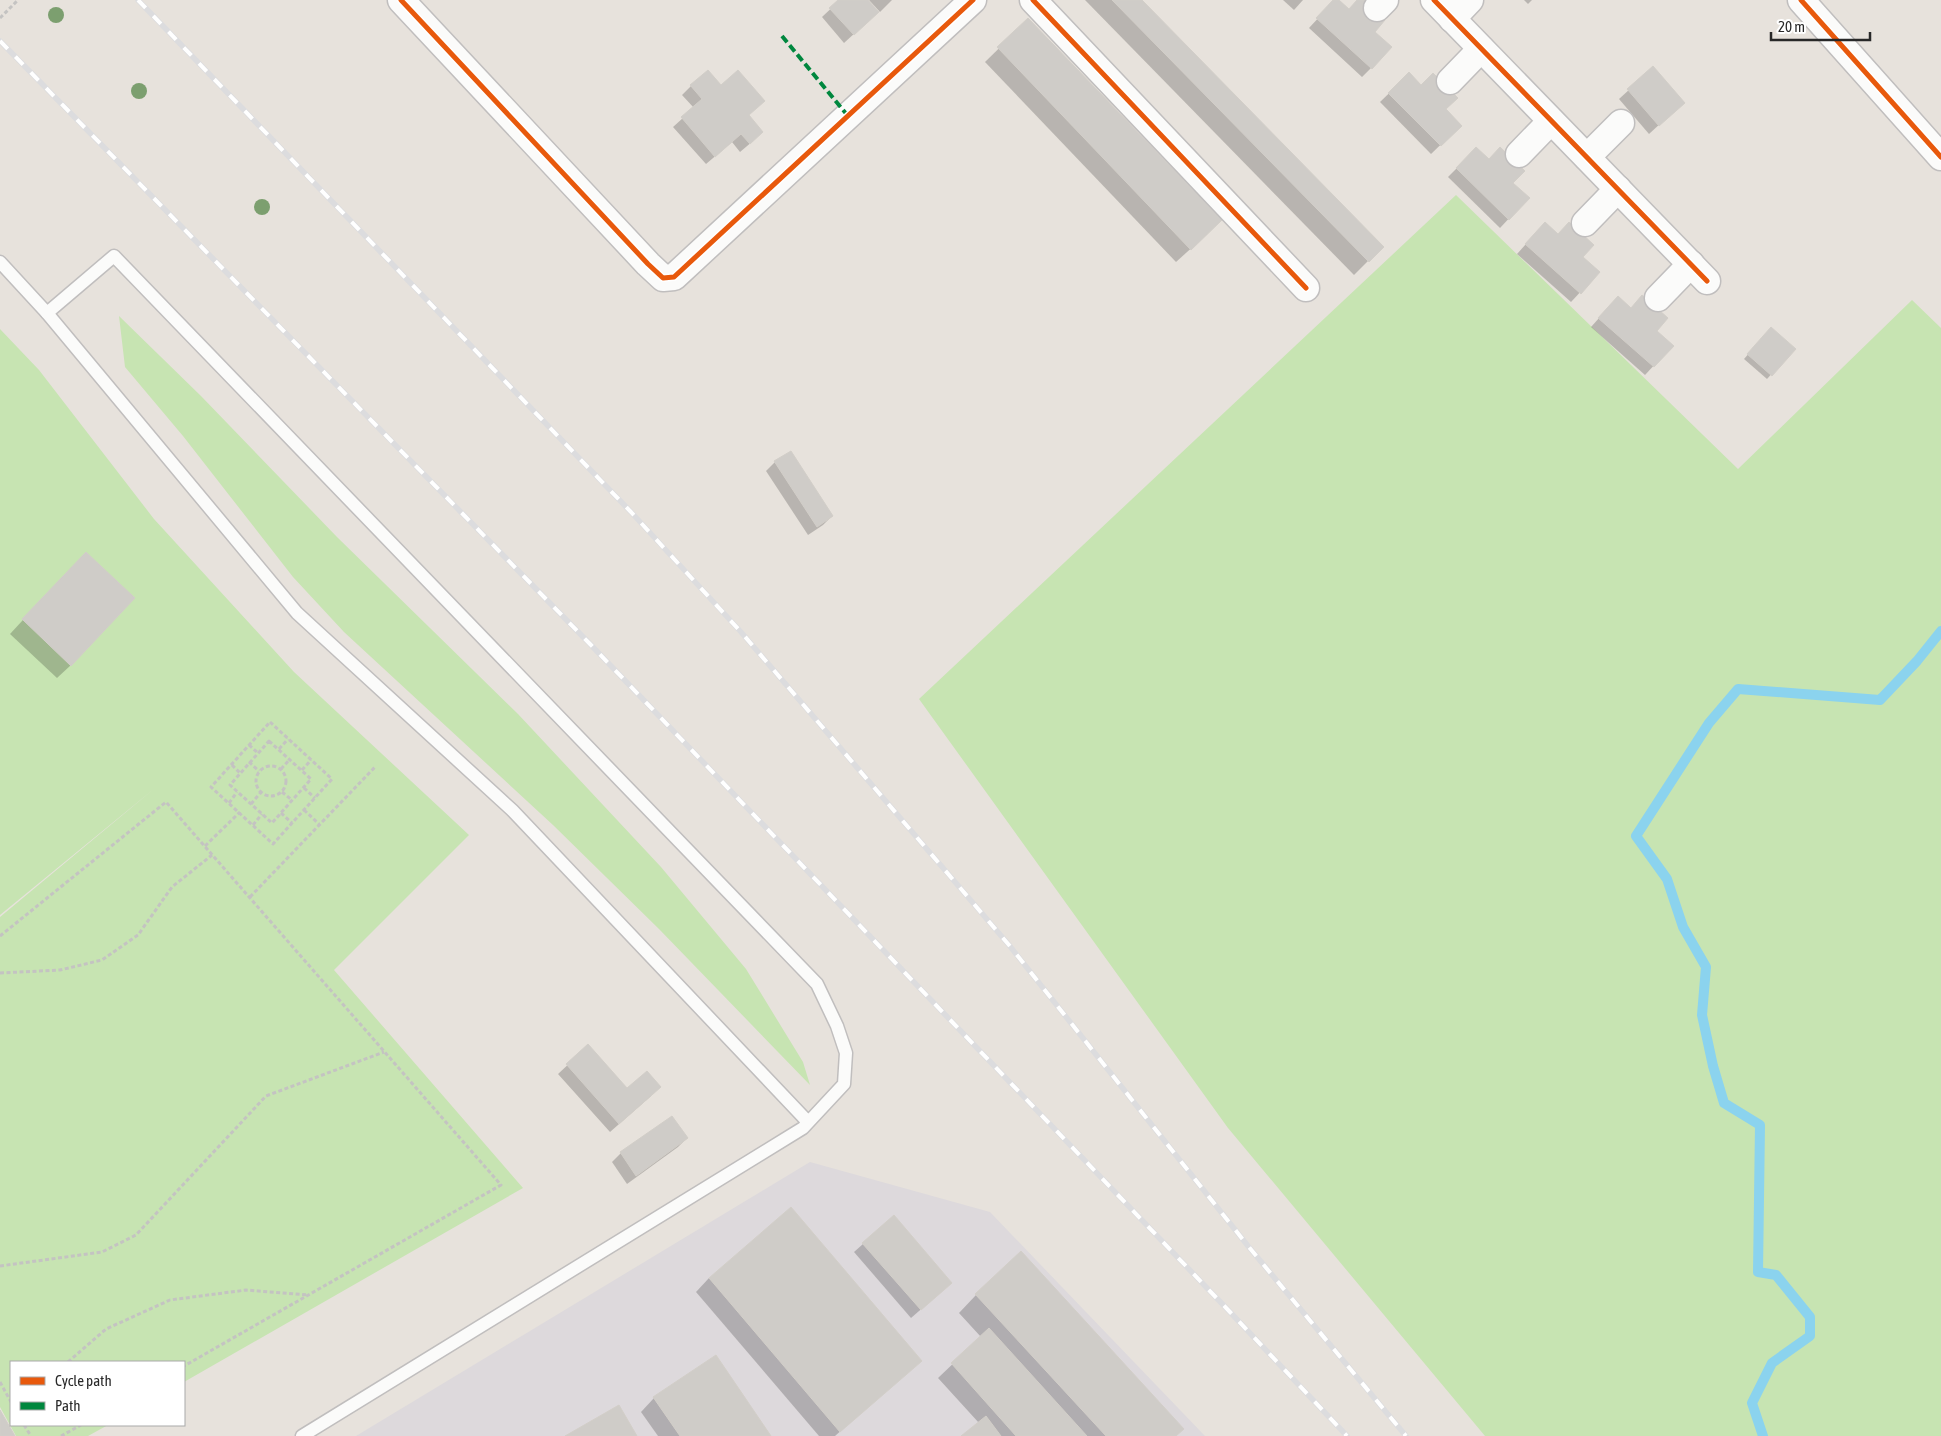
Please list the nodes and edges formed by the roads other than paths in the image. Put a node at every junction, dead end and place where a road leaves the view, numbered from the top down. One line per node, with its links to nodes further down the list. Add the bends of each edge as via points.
1 (401, 0): 2 (street, via 664,278 674,277)
2 (973, 0)
3 (1033, 0): 18 (street)
4 (1434, 0): 7 (street)
5 (1470, 0): 7 (street)
6 (1801, 0): 14 (street)
7 (1452, 19): 8 (street)
8 (1482, 49): 9 (street); 10 (street)
9 (1450, 82)
10 (1551, 120): 12 (street); 13 (street)
11 (1621, 122): 13 (street)
12 (1518, 154)
13 (1587, 157): 15 (street)
14 (1941, 157)
15 (1618, 189): 16 (street); 19 (street, via 1699,272)
16 (1585, 223)
17 (0, 262): 20 (lane)
18 (1306, 288)
19 (1658, 298)
20 (47, 313): 21 (lane, via 297,613 512,810); 21 (lane, via 114,256 817,984 846,1053 844,1084)
21 (808, 1122): 22 (lane)
22 (302, 1436)

